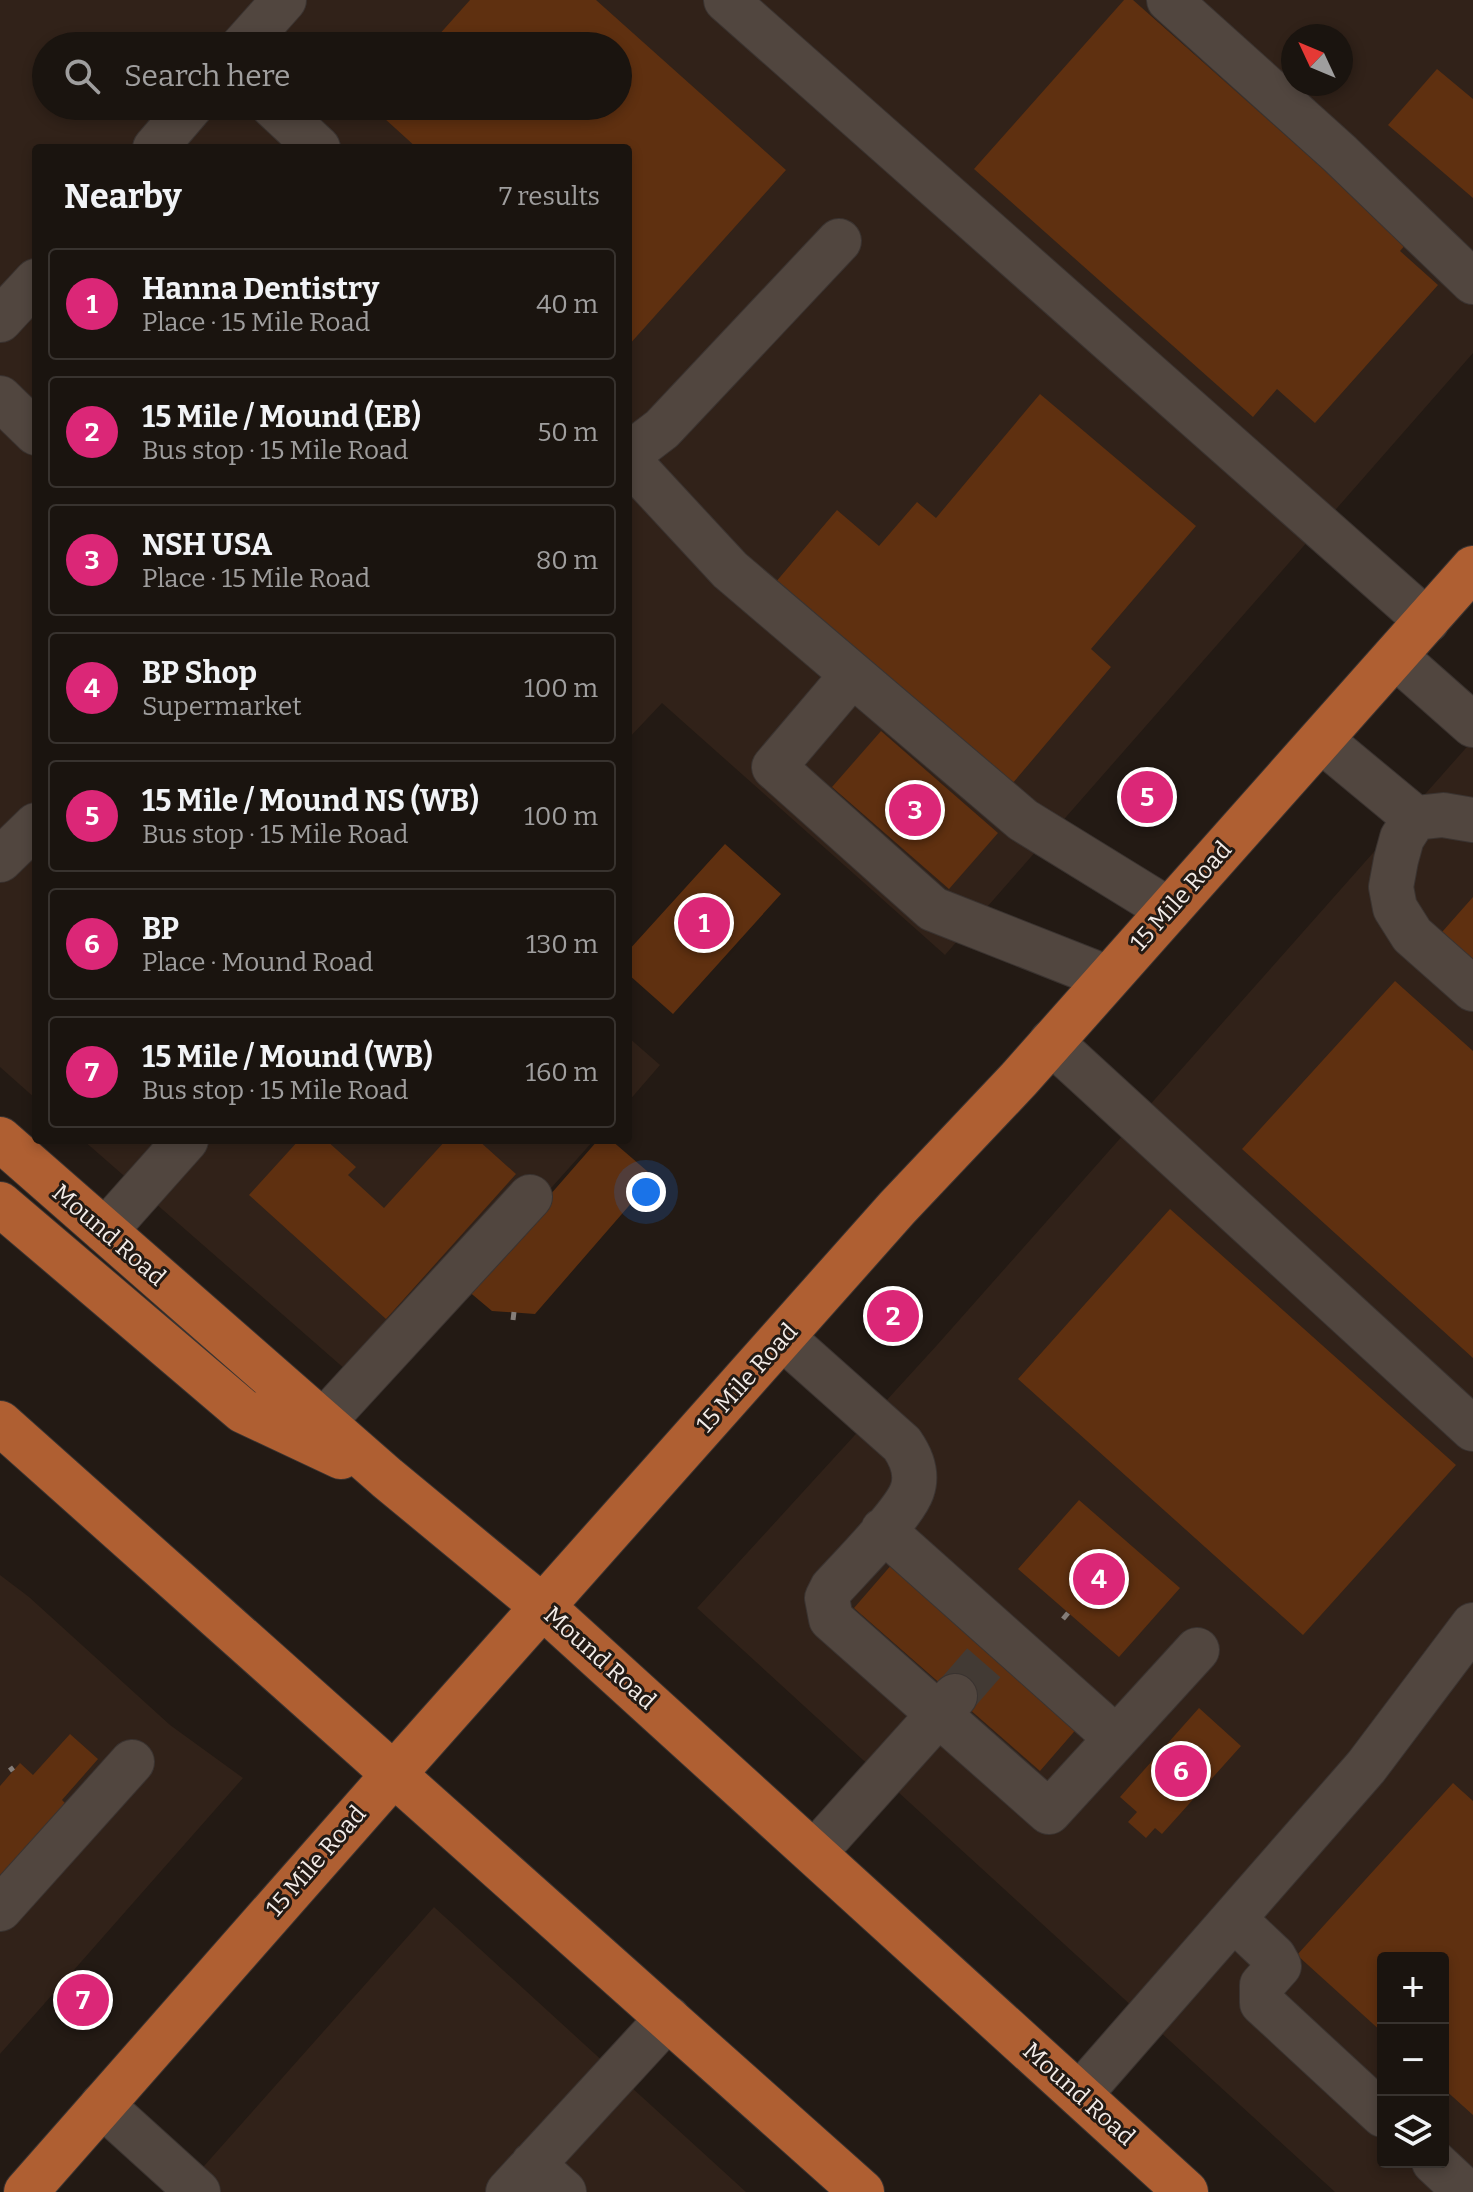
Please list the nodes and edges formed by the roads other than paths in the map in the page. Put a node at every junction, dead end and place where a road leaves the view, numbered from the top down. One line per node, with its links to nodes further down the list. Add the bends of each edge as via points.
1 (284, 0): 4 (street)
2 (726, 0): 18 (street)
3 (1169, 0): 10 (street)
4 (255, 32)
5 (179, 120): 7 (street)
6 (288, 120): 8 (street)
7 (158, 144)
8 (314, 144)
9 (839, 241): 15 (street, via 662,429)
10 (1473, 282)
11 (32, 285): 12 (street)
12 (0, 320)
13 (0, 398): 14 (street)
14 (32, 429)
15 (632, 454)
16 (632, 461): 20 (street, via 730,570)
17 (1473, 568): 18 (main road, 15 Mile Road)
18 (1427, 621): 19 (main road, 15 Mile Road)
19 (1395, 656): 21 (street); 22 (main road, 15 Mile Road)
20 (852, 675): 27 (street, via 1023,820); 28 (street, via 774,767 933,909)
21 (1473, 725)
22 (1321, 740): 23 (street); 27 (main road, 15 Mile Road)
23 (1415, 818): 24 (street); 29 (street, via 1396,860 1391,887 1395,908 1412,935)
24 (1473, 820)
25 (32, 829): 26 (street)
26 (0, 860)
27 (1169, 910): 28 (main road, 15 Mile Road)
28 (1108, 978): 30 (main road, 15 Mile Road)
29 (1473, 989)
30 (1051, 1042): 36 (main road, 15 Mile Road); 39 (street)
31 (0, 1139): 35 (main road, Mound Road)
32 (182, 1144): 35 (street)
33 (530, 1197): 37 (street)
34 (0, 1204): 40 (main road, via 243,1411)
35 (105, 1231): 37 (main road, Mound Road)
36 (783, 1338): 41 (street, via 910,1456 913,1490); 42 (main road, 15 Mile Road)
37 (323, 1422): 40 (main road, Mound Road)
38 (0, 1423): 48 (main road)
39 (1473, 1429)
40 (387, 1478): 42 (main road, Mound Road)
41 (883, 1530): 45 (street, via 832,1588 827,1609 837,1627); 46 (street, via 999,1645)
42 (543, 1607): 48 (main road, 15 Mile Road); 49 (main road, Mound Road)
43 (1473, 1625): 51 (street, via 1366,1767)
44 (1197, 1650): 46 (street)
45 (947, 1706): 46 (street, via 1049,1812); 49 (street)
46 (1116, 1738)
47 (132, 1762): 50 (street)
48 (393, 1775): 52 (main road); 54 (main road, 15 Mile Road)
49 (815, 1852): 53 (main road, Mound Road)
50 (0, 1909)
51 (1234, 1919): 53 (street); 55 (street, via 1279,1966 1262,1985 1262,2003)
52 (668, 2018): 57 (street); 60 (main road)
53 (1080, 2094): 61 (main road, Mound Road)
54 (102, 2105): 58 (main road, 15 Mile Road); 59 (street)
55 (1377, 2109)
56 (1440, 2168): 62 (street)
57 (535, 2183)
58 (26, 2192)
59 (198, 2192)
60 (862, 2192)
61 (1186, 2192)
62 (1466, 2192)

